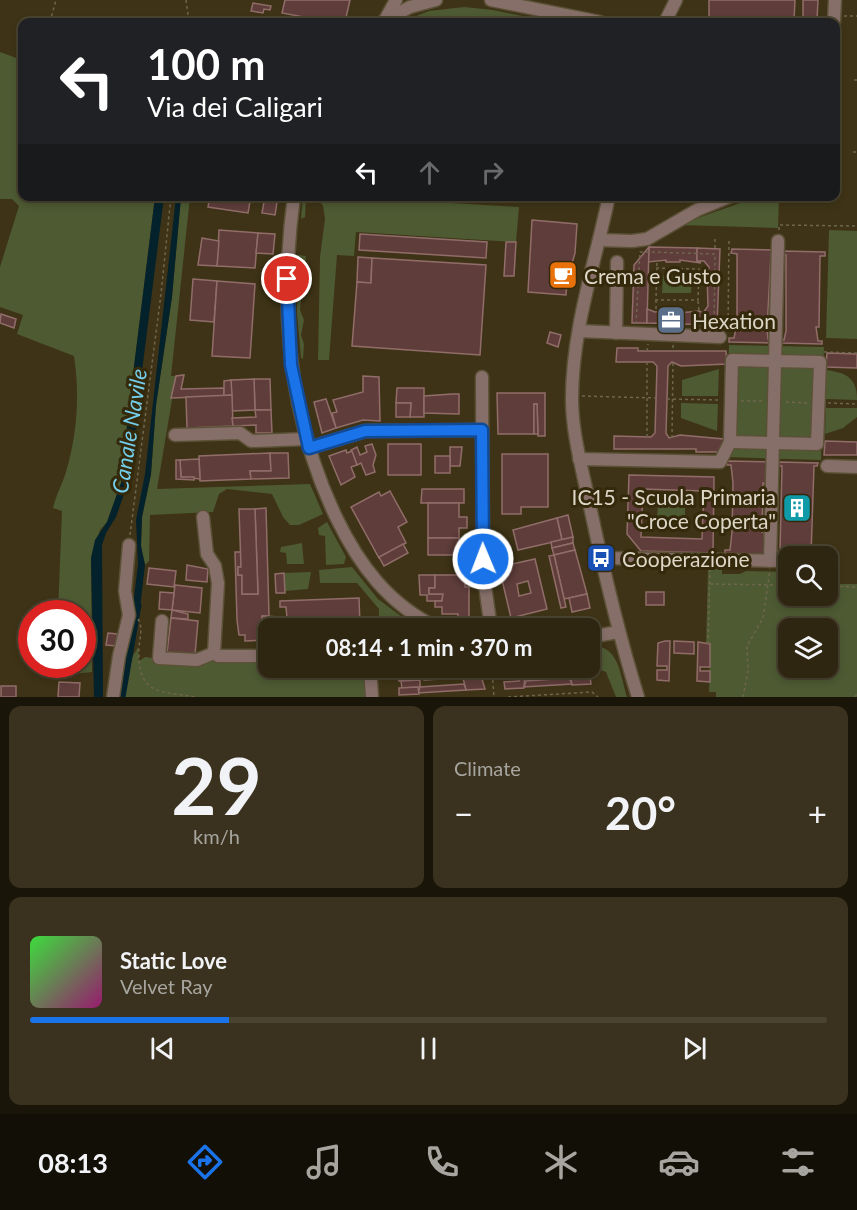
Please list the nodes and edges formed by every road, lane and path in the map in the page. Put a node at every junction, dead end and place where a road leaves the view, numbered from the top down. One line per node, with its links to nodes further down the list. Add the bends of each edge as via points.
1 (56, 0): 9 (path)
2 (186, 0): 10 (path)
3 (396, 0): 11 (street)
4 (436, 0): 12 (street)
5 (491, 0): 13 (street)
6 (676, 0): 14 (street)
7 (835, 0): 15 (street)
8 (857, 16): 16 (path)
9 (51, 18)
10 (188, 18)
11 (385, 18)
12 (391, 18)
13 (580, 18)
14 (667, 18)
15 (837, 18)
16 (840, 19)
17 (853, 152): 18 (path)
18 (857, 152)
19 (170, 201): 71 (path)
20 (294, 201): 65 (street, via 288,334)
21 (608, 201): 26 (street)
22 (719, 201): 26 (street, via 647,239)
23 (857, 226): 27 (path, via 779,225)
24 (715, 239): 28 (path)
25 (729, 239): 42 (path, via 728,337)
26 (599, 240): 40 (street)
27 (778, 241): 45 (street)
28 (715, 249)
29 (657, 260): 32 (path)
30 (617, 262): 41 (street)
31 (700, 263): 33 (path)
32 (656, 268): 33 (path); 34 (path)
33 (699, 269): 35 (path)
34 (656, 300): 35 (path); 37 (path)
35 (698, 300): 36 (path)
36 (699, 311)
37 (656, 312)
38 (636, 323): 39 (path, via 640,252 649,252 715,255)
39 (714, 325)
40 (579, 332): 41 (street); 67 (street, via 572,396)
41 (616, 333): 42 (street)
42 (720, 337)
43 (826, 352): 44 (path)
44 (857, 353)
45 (776, 361): 55 (street, via 732,360); 56 (street); 57 (street, via 819,362)
46 (647, 362): 51 (path)
47 (673, 362): 54 (path)
48 (482, 377): 60 (street)
49 (581, 388): 50 (path)
50 (581, 396): 51 (path); 58 (path)
51 (647, 398): 52 (path); 62 (path)
52 (656, 398)
53 (667, 399): 54 (path)
54 (672, 399): 55 (path); 63 (path)
55 (731, 400): 56 (path); 64 (street)
56 (775, 402): 57 (path); 66 (street)
57 (818, 403): 59 (path); 66 (street, via 817,444)
58 (581, 404)
59 (857, 404)
60 (482, 430): 65 (street, via 365,431); 82 (street, via 483,572)
61 (175, 435): 65 (street, via 240,433 251,441)
62 (647, 437)
63 (672, 438)
64 (730, 442): 66 (street); 67 (street, via 720,462)
65 (307, 443): 81 (street, via 333,510 368,572 402,607)
66 (773, 443): 74 (street)
67 (579, 459): 72 (street)
68 (827, 466): 69 (street)
69 (857, 467)
70 (203, 517): 88 (street, via 207,554 215,566 218,583)
71 (129, 545): 93 (street, via 129,615)
72 (601, 558): 73 (street); 85 (street)
73 (710, 560): 74 (street); 76 (path)
74 (770, 561): 75 (street); 77 (path)
75 (778, 561)
76 (710, 584): 77 (path); 87 (path)
77 (769, 585): 78 (path); 100 (path, via 763,618 747,646)
78 (778, 585)
79 (838, 586): 80 (path)
80 (857, 587)
81 (421, 618)
82 (490, 618)
83 (140, 620): 94 (path, via 140,664 146,681 162,693)
84 (162, 621): 88 (street, via 159,658 197,660)
85 (618, 633): 86 (street); 99 (street)
86 (600, 636)
87 (708, 644)
88 (214, 653): 89 (street)
89 (258, 656)
90 (371, 678): 95 (street)
91 (493, 678): 96 (path)
92 (857, 693): 101 (path)
93 (113, 697)
94 (197, 697)
95 (372, 697)
96 (494, 697)
97 (508, 697): 98 (path, via 592,692)
98 (598, 697)
99 (638, 697)
100 (743, 697)
101 (855, 697)

